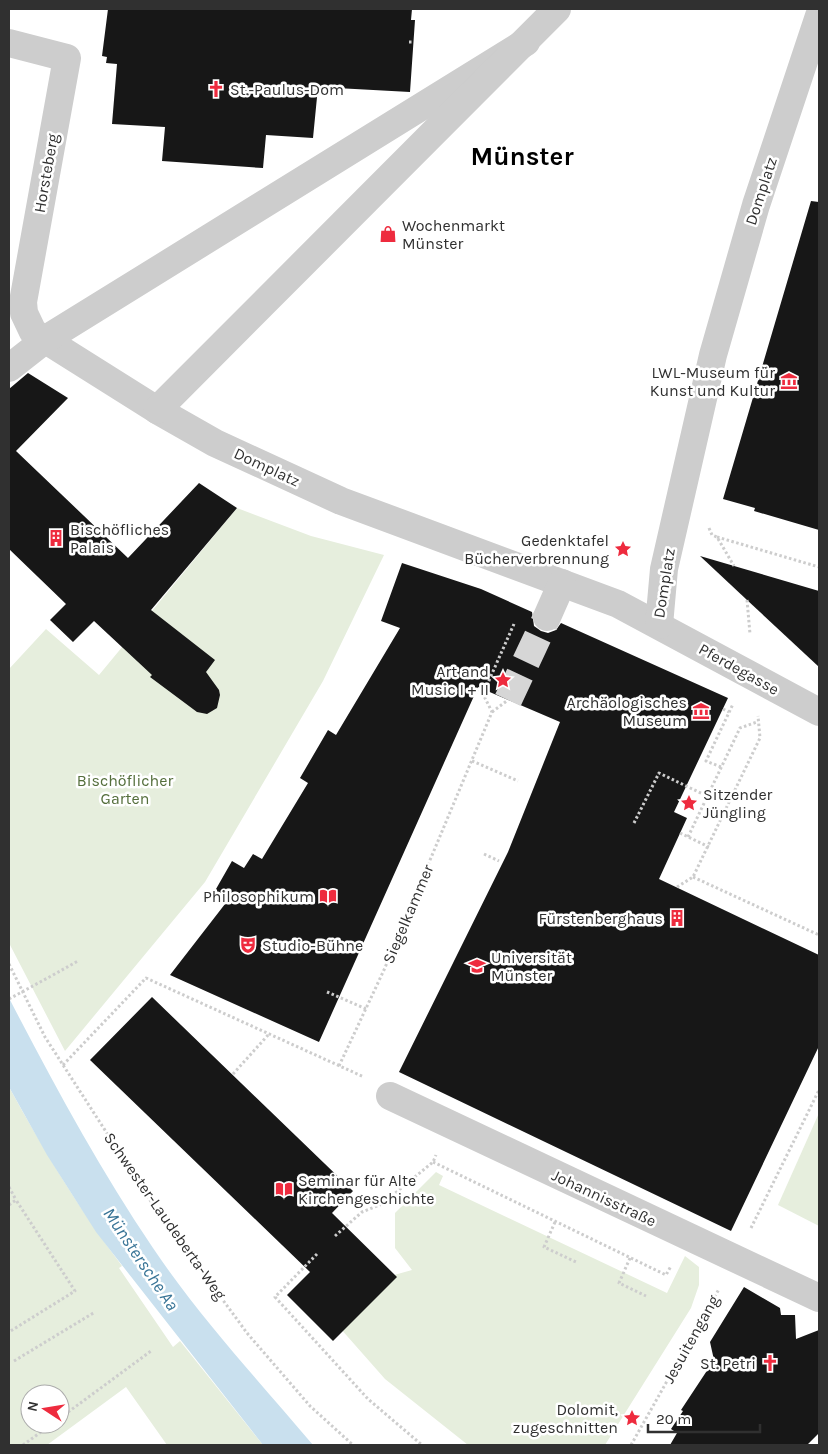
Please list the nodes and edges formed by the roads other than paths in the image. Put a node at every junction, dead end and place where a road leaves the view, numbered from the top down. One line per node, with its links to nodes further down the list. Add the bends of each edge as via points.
1 (558, 9): 3 (street)
2 (819, 16): 10 (street, Domplatz, via 756,205 713,355 664,569)
3 (526, 42): 5 (street); 7 (street)
4 (9, 43): 5 (street, Horsteberg, via 67,58 22,302 34,332)
5 (46, 339): 6 (street); 7 (street, Domplatz)
6 (9, 368)
7 (156, 410): 8 (street, Domplatz, via 215,443 316,491)
8 (562, 583): 9 (street); 10 (street, Domplatz, via 618,604)
9 (547, 617)
10 (659, 625): 11 (street, Pferdegasse)
11 (819, 712)
12 (380, 1088): 13 (street, Johannisstraße, via 450,1126)
13 (819, 1298)

